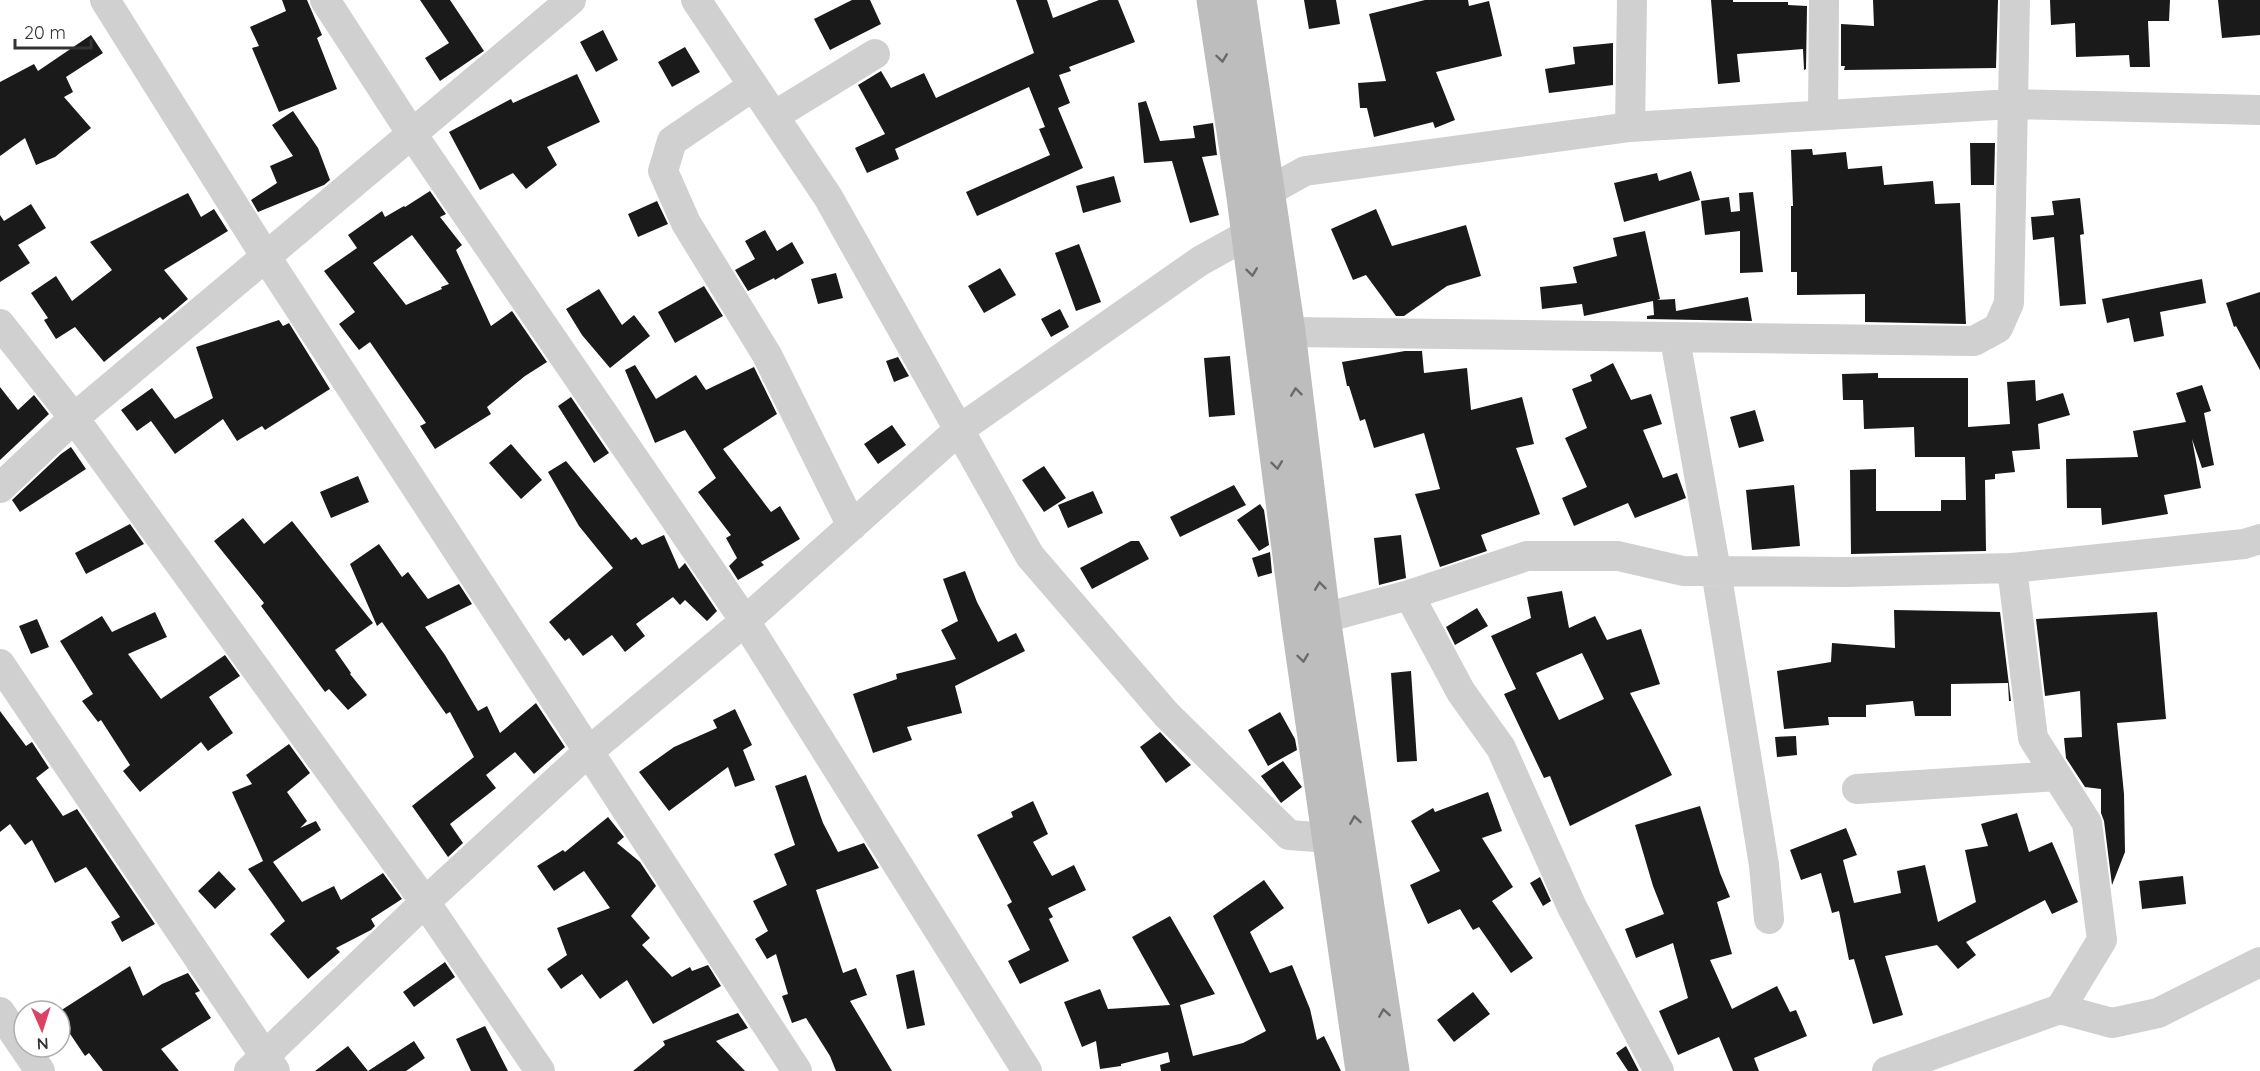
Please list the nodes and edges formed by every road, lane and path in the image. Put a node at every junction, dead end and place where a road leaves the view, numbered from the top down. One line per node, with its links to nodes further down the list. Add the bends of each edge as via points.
1 (105, 0): 20 (street)
2 (325, 0): 17 (street)
3 (571, 0): 17 (street)
4 (696, 0): 11 (street)
5 (1213, 0): 18 (main road, one-way to 18)
6 (1240, 0): 18 (main road)
7 (1632, 0): 16 (street)
8 (1824, 0): 14 (street)
9 (2015, 0): 12 (street)
10 (875, 54): 15 (street)
11 (753, 86): 15 (street); 27 (street, via 672,141 663,171 686,223 767,355)
12 (2012, 105): 13 (street); 14 (street); 23 (street, via 2009,303 1998,328 1974,341)
13 (2260, 110)
14 (1823, 115): 16 (street)
15 (774, 116): 25 (street, via 828,197)
16 (1630, 127): 18 (street, via 1305,171)
17 (412, 134): 20 (street); 33 (street)
18 (1256, 194): 19 (main road)
19 (1260, 231): 22 (main road); 25 (street, via 1200,261); 38 (main road, one-way to 38, via 1297,614)
20 (266, 256): 24 (street); 35 (street)
21 (0, 324): 24 (street)
22 (1289, 332): 23 (street); 32 (main road, one-way to 22)
23 (1675, 339): 30 (street)
24 (74, 418): 26 (street); 39 (street)
25 (960, 429): 27 (street); 38 (street, via 1030,556 1166,714 1289,836)
26 (0, 488)
27 (852, 526): 33 (street)
28 (2260, 539): 29 (street, via 2244,544)
29 (2012, 568): 30 (street); 36 (street, via 2033,738)
30 (1716, 571): 31 (street, via 1683,571 1618,556 1527,556); 40 (street, via 1762,853)
31 (1409, 595): 32 (street); 52 (street, via 1461,692 1501,748 1572,907)
32 (1324, 618): 51 (main road, one-way to 32)
33 (745, 621): 35 (street); 49 (street)
34 (0, 664): 45 (street)
35 (588, 752): 39 (street); 48 (street)
36 (2057, 776): 37 (street); 42 (street, via 2087,823 2102,940)
37 (1857, 789)
38 (1329, 838): 50 (main road)
39 (425, 902): 45 (street); 47 (street)
40 (1769, 919)
41 (2260, 962): 42 (street, via 2158,1013 2112,1023)
42 (2060, 1009): 44 (street)
43 (0, 1012): 46 (street)
44 (1952, 1060): 53 (street)
45 (263, 1066)
46 (40, 1071)
47 (540, 1071)
48 (797, 1071)
49 (1027, 1071)
50 (1362, 1071)
51 (1393, 1071)
52 (1659, 1071)
53 (1887, 1071)

